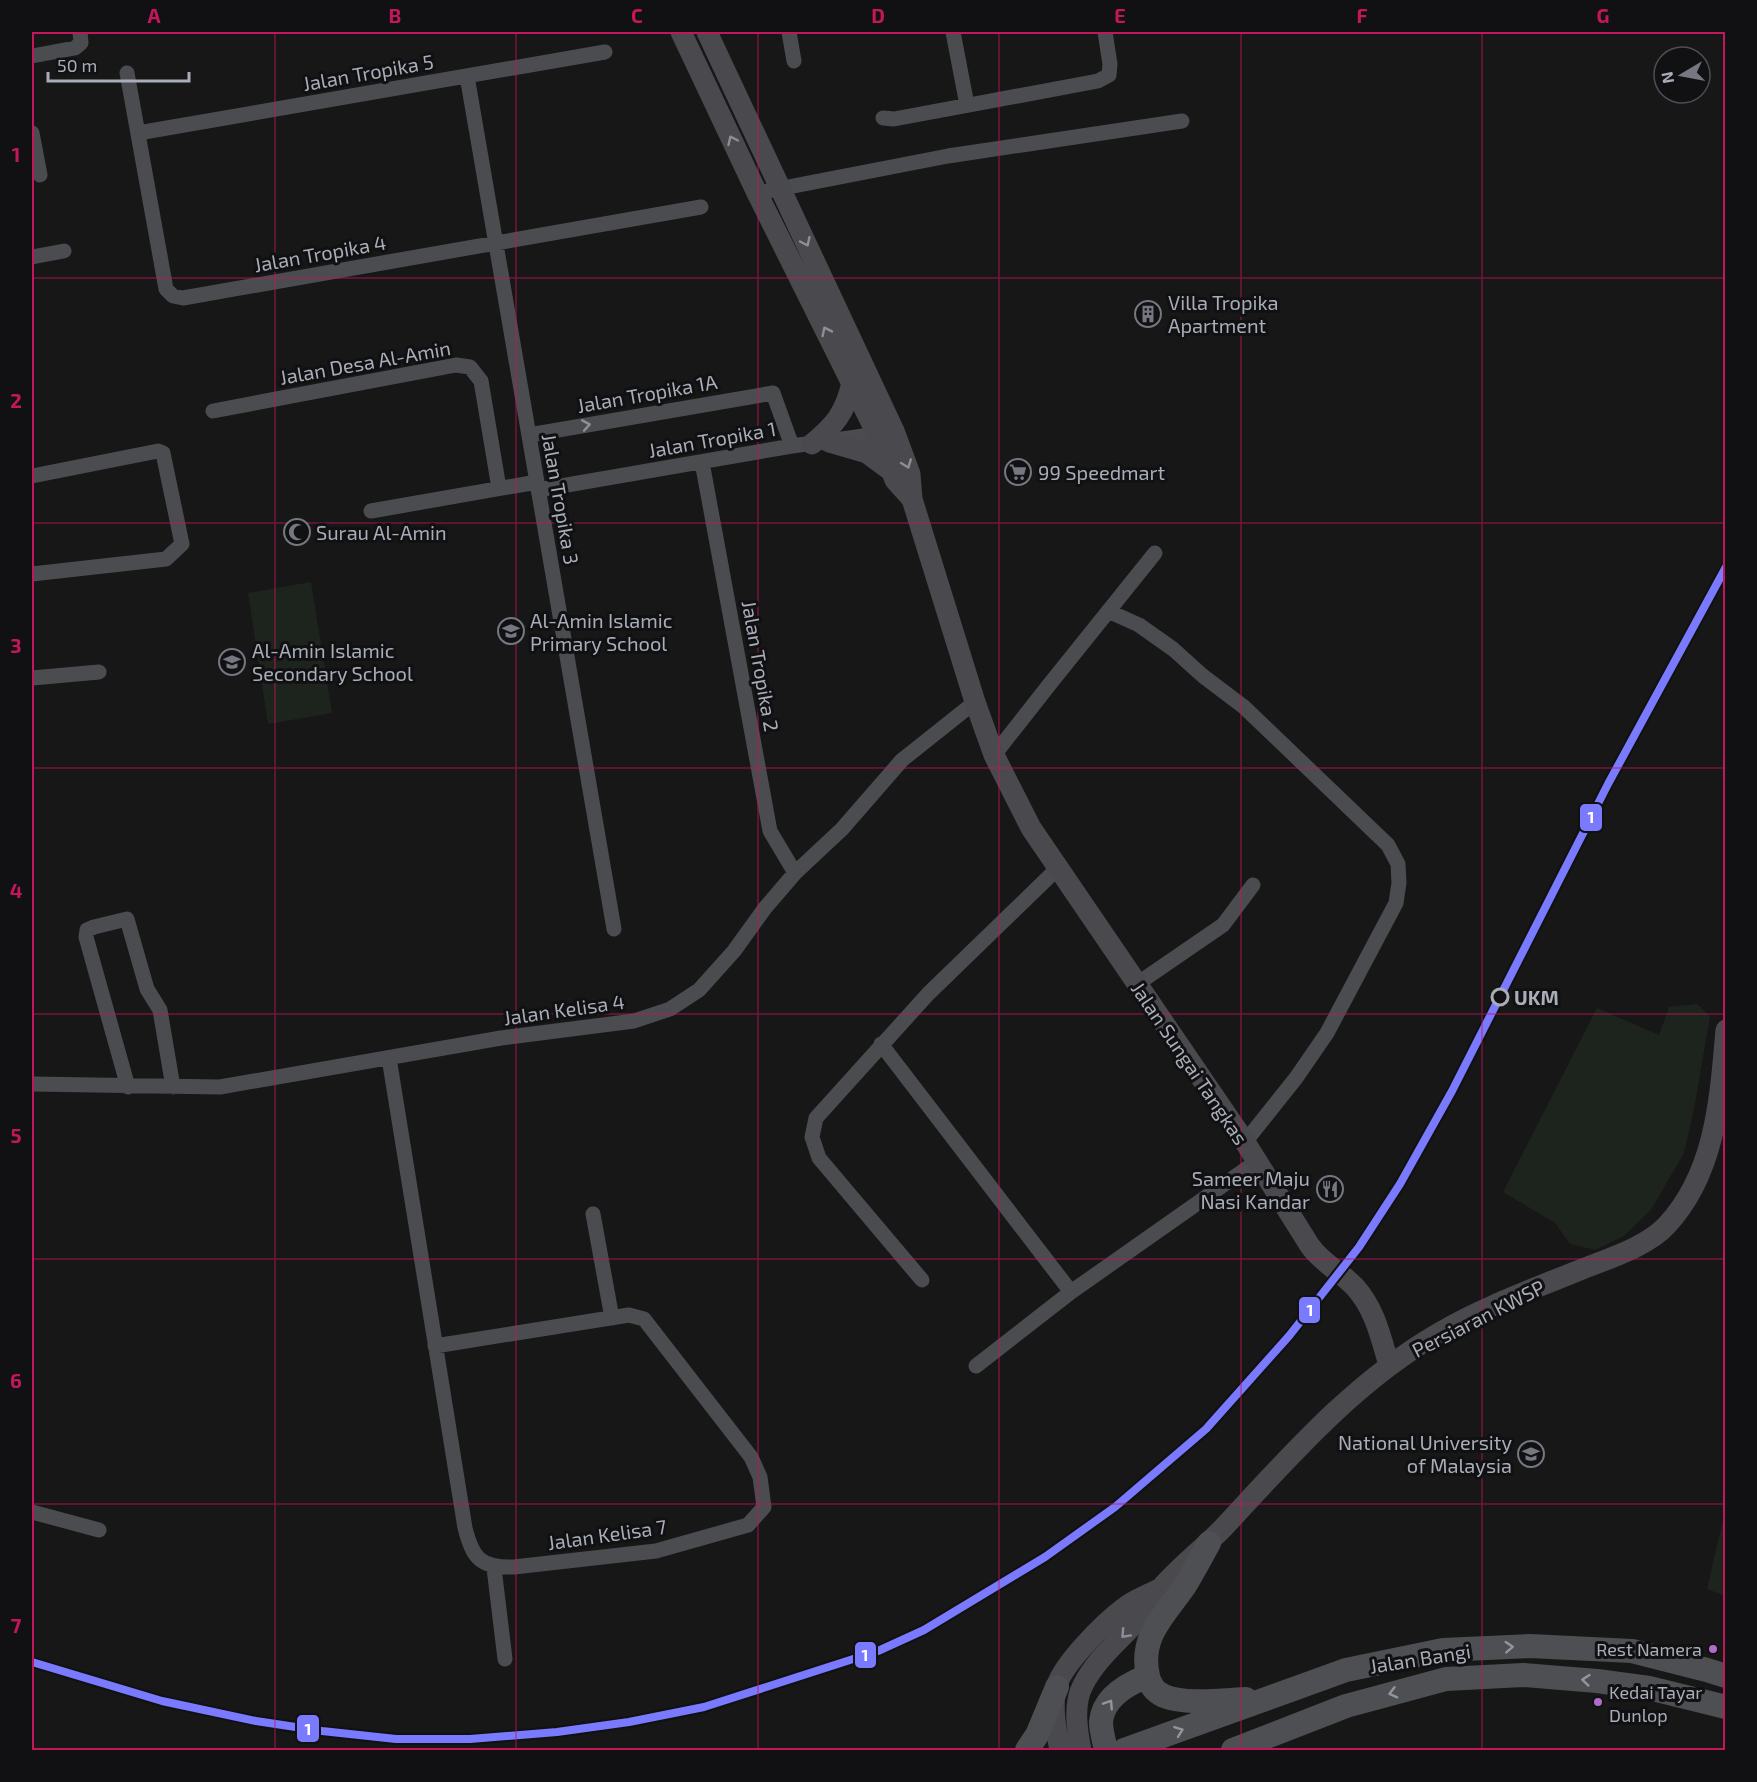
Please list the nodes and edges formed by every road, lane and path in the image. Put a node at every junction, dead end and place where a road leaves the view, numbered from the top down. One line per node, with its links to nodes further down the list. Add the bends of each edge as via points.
1 (80, 32): 8 (street, via 81,43 75,48)
2 (681, 32): 19 (street, one-way to 2)
3 (707, 32): 18 (street)
4 (789, 32): 9 (street)
5 (953, 32): 12 (street)
6 (1105, 32): 12 (street, via 1109,75 1098,81)
7 (605, 52): 11 (street, Jalan Tropika 5)
8 (32, 56)
9 (795, 61)
10 (127, 73): 16 (street, Jalan Tropika 4)
11 (466, 76): 16 (street, Jalan Tropika 5); 21 (street, Jalan Tropika 3)
12 (967, 105): 13 (street)
13 (883, 118)
14 (1182, 121): 18 (street, via 948,156)
15 (32, 133): 17 (street)
16 (138, 133): 21 (street, Jalan Tropika 4, via 166,289 172,296 183,298)
17 (40, 175)
18 (782, 189): 19 (street); 26 (street, one-way to 26)
19 (757, 193): 24 (street, one-way to 19)
20 (701, 207): 21 (street, Jalan Tropika 4)
21 (496, 244): 27 (street, Jalan Tropika 3)
22 (64, 251): 23 (street)
23 (32, 257)
24 (852, 383): 26 (street); 28 (street, via 839,419)
25 (213, 411): 33 (street, Jalan Desa Al-Amin, via 456,366 470,367 481,381)
26 (885, 433): 28 (street, Jalan Tropika 1); 30 (street); 34 (street, one-way to 34, via 910,474)
27 (529, 435): 28 (street, Jalan Tropika 1A, one-way to 28, via 773,393); 32 (street, Jalan Tropika 3)
28 (811, 444): 29 (street, Jalan Tropika 1); 30 (street, via 867,453)
29 (702, 462): 32 (street, Jalan Tropika 1); 44 (street, Jalan Tropika 2, via 770,831)
30 (891, 471): 34 (street)
31 (32, 476): 37 (street, via 163,453 182,544 166,559)
32 (538, 486): 33 (street, Jalan Tropika 1); 46 (street, Jalan Tropika 3)
33 (499, 488): 35 (street, Jalan Tropika 1)
34 (912, 499): 41 (street, Jalan Sungai Tangkas)
35 (371, 511)
36 (1155, 553): 38 (street)
37 (32, 574)
38 (1108, 611): 42 (street); 54 (street, via 1139,625 1244,707 1388,845 1398,864 1396,903 1338,1015 1296,1078)
39 (99, 672): 40 (street)
40 (32, 678)
41 (975, 702): 42 (street, Jalan Sungai Tangkas); 44 (street, Jalan Kelisa 4, via 902,760 842,829)
42 (992, 748): 43 (street, Jalan Sungai Tangkas, via 1031,828)
43 (1058, 868): 47 (street, Jalan Sungai Tangkas); 49 (street)
44 (795, 873): 50 (street, Jalan Kelisa 4, via 699,990 670,1009 634,1021 501,1038)
45 (1253, 885): 47 (street, via 1223,925)
46 (614, 929)
47 (1137, 984): 54 (street, Jalan Sungai Tangkas)
48 (1725, 1030): 61 (street, Persiaran KWSP, via 1709,1148 1700,1175 1667,1226 1628,1250 1507,1299 1440,1332)
49 (881, 1044): 57 (street, via 816,1118 812,1137 819,1158); 58 (street)
50 (389, 1058): 53 (street, Jalan Kelisa 4, via 220,1087); 60 (street)
51 (32, 1084): 52 (street, Jalan Kelisa 4)
52 (128, 1087): 53 (street, Jalan Kelisa 4); 53 (street, via 86,937 87,930 127,919 147,989 160,1010)
53 (173, 1087)
54 (1245, 1142): 55 (street, Jalan Sungai Tangkas)
55 (1256, 1162): 58 (street); 61 (street, Jalan Sungai Tangkas, via 1318,1257 1353,1285 1373,1313)
56 (593, 1214): 59 (street)
57 (922, 1280)
58 (1071, 1292): 62 (street)
59 (612, 1318): 60 (street, Jalan Kelisa 7); 66 (street, Jalan Kelisa 7, via 629,1315 644,1319 655,1331 751,1457 760,1477 764,1507 748,1525 656,1551)
60 (435, 1346): 66 (street, via 470,1544 478,1558)
61 (1389, 1365): 65 (street, Persiaran KWSP, via 1316,1429)
62 (976, 1366)
63 (32, 1512): 64 (street)
64 (99, 1530)
65 (1209, 1543): 67 (street, Persiaran KWSP); 69 (main road, via 1149,1639)
66 (494, 1568): 68 (street)
67 (1161, 1588): 71 (street, Persiaran KWSP, via 1124,1607 1075,1655); 76 (street, Persiaran KWSP, one-way to 76, via 1082,1686 1077,1703)
68 (505, 1659)
69 (1148, 1676): 72 (main road, via 1153,1689 1165,1697); 77 (main road, one-way to 69, via 1101,1723 1104,1711 1121,1689)
70 (1725, 1676): 72 (main road, Jalan Bangi, one-way to 70, via 1346,1670 1443,1650 1530,1646 1632,1651)
71 (1057, 1687): 74 (main road); 75 (street, Persiaran KWSP, via 1055,1714)
72 (1266, 1699): 78 (main road, Jalan Bangi, one-way to 72)
73 (1725, 1707): 79 (main road, Jalan Bangi, one-way to 79, via 1649,1688 1579,1679 1523,1675 1446,1679 1346,1706)
74 (1027, 1750)
75 (1060, 1750)
76 (1081, 1750)
77 (1106, 1750)
78 (1124, 1750)
79 (1233, 1750)

